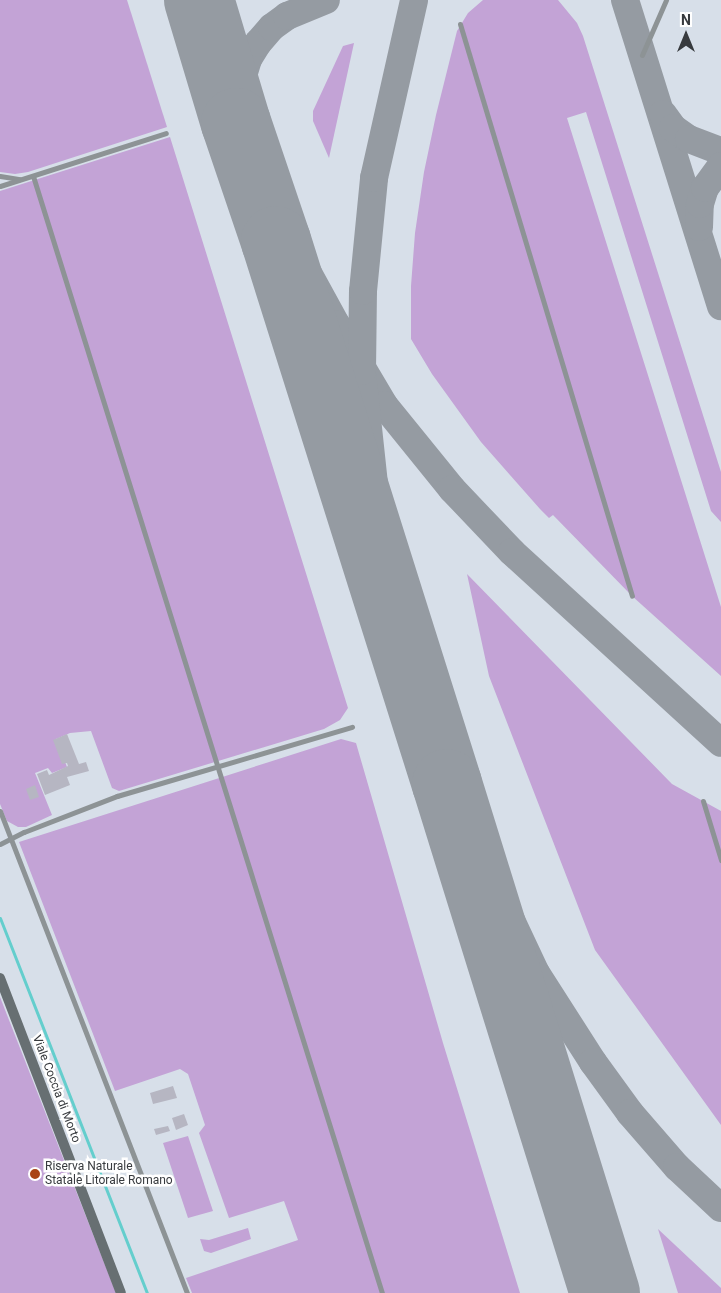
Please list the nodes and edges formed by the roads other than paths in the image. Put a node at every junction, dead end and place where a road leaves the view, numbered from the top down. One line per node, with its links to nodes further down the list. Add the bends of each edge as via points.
1 (666, 0): 3 (lane)
2 (460, 24): 9 (lane)
3 (642, 55)
4 (166, 133): 6 (lane)
5 (0, 176): 7 (lane)
6 (33, 176): 7 (lane); 19 (lane)
7 (23, 179): 8 (lane)
8 (0, 186)
9 (632, 596)
10 (352, 727): 13 (lane, via 117,796)
11 (703, 801): 15 (lane)
12 (0, 811): 13 (lane)
13 (10, 838): 14 (lane); 18 (lane)
14 (0, 844)
15 (721, 860)
16 (0, 978): 17 (street, Viale Coccia di Morto)
17 (121, 1293)
18 (187, 1293)
19 (382, 1293)

